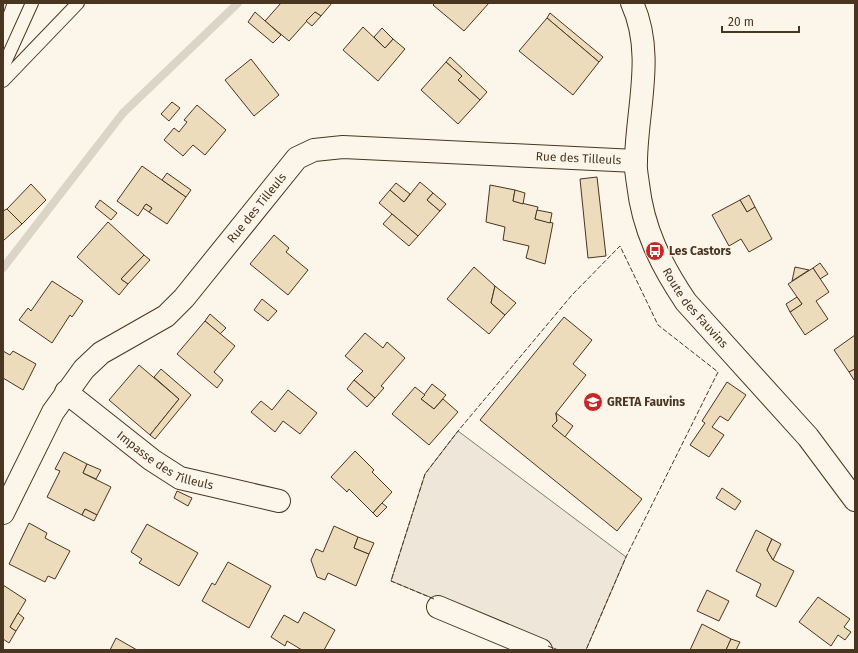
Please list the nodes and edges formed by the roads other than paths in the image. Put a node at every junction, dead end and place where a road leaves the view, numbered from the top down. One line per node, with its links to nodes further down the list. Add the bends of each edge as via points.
1 (32, 3): 4 (lane)
2 (78, 3): 5 (lane)
3 (632, 3): 6 (street, Route des Fauvins, via 641,30 644,54)
4 (3, 67)
5 (3, 80)
6 (636, 161): 7 (street, Rue des Tilleuls, via 343,147 314,150 297,158 184,298 166,316 102,353 84,369); 8 (street, Route des Fauvins, via 640,204 646,226 655,251 670,279 704,323 808,437)
7 (66, 392): 9 (street, Impasse des Tilleuls, via 152,460 180,478); 10 (street, Rue des Tilleuls, via 52,412)
8 (855, 500)
9 (279, 501)
10 (3, 513)
11 (438, 607): 12 (street)
12 (541, 650)

